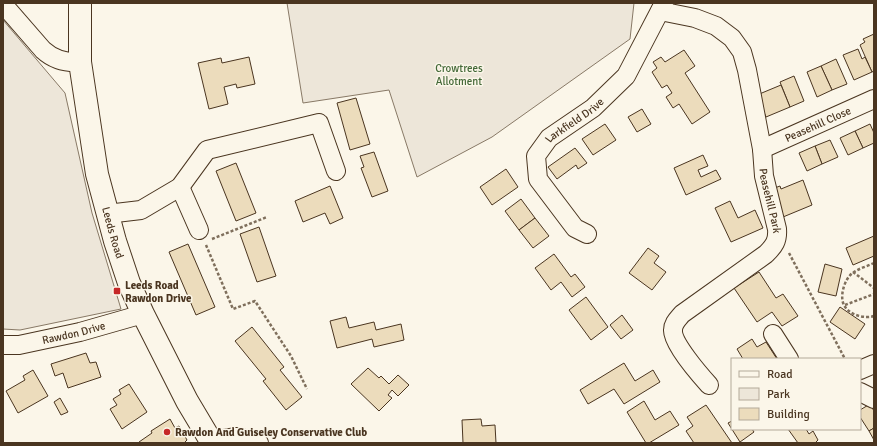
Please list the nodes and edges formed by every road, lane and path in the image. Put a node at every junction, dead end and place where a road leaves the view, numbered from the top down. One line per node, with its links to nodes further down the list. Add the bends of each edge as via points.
1 (80, 3): 4 (main road, Leeds Road)
2 (3, 4): 4 (street, via 49,55 68,63)
3 (662, 7): 6 (street, Peasehill Park, via 716,26 732,38 742,52); 11 (street, Larkfield Drive, via 626,76 593,108 549,138 536,156 538,179 575,228)
4 (80, 62): 9 (main road, Leeds Road, via 97,174)
5 (874, 99): 6 (street, Peasehill Close)
6 (762, 149): 13 (street, Peasehill Park, via 764,176)
7 (336, 171): 8 (street, via 319,124 208,150)
8 (180, 187): 9 (street, via 141,210); 12 (street)
9 (107, 214): 19 (main road, Leeds Road, via 129,283)
10 (267, 217): 12 (path)
11 (587, 234)
12 (202, 236): 28 (path, via 233,309 255,301 291,356)
13 (778, 236): 24 (path); 27 (street, Peasehill Park, via 776,243 766,254 682,314 676,321 673,334 677,342)
14 (874, 263): 15 (path)
15 (853, 272): 16 (path); 18 (path, via 844,286)
16 (874, 288)
17 (874, 294): 18 (path)
18 (844, 306): 20 (path, via 858,316)
19 (143, 314): 22 (street, Rawdon Drive, via 80,332 19,345); 31 (main road, Leeds Road, via 187,401)
20 (874, 316)
21 (773, 334): 23 (street)
22 (3, 345)
23 (788, 358)
24 (844, 358)
25 (874, 364): 26 (street)
26 (861, 370)
27 (709, 385)
28 (307, 390)
29 (861, 392): 30 (street)
30 (874, 399)
31 (212, 442): 32 (street, via 237,437)
32 (259, 443)

